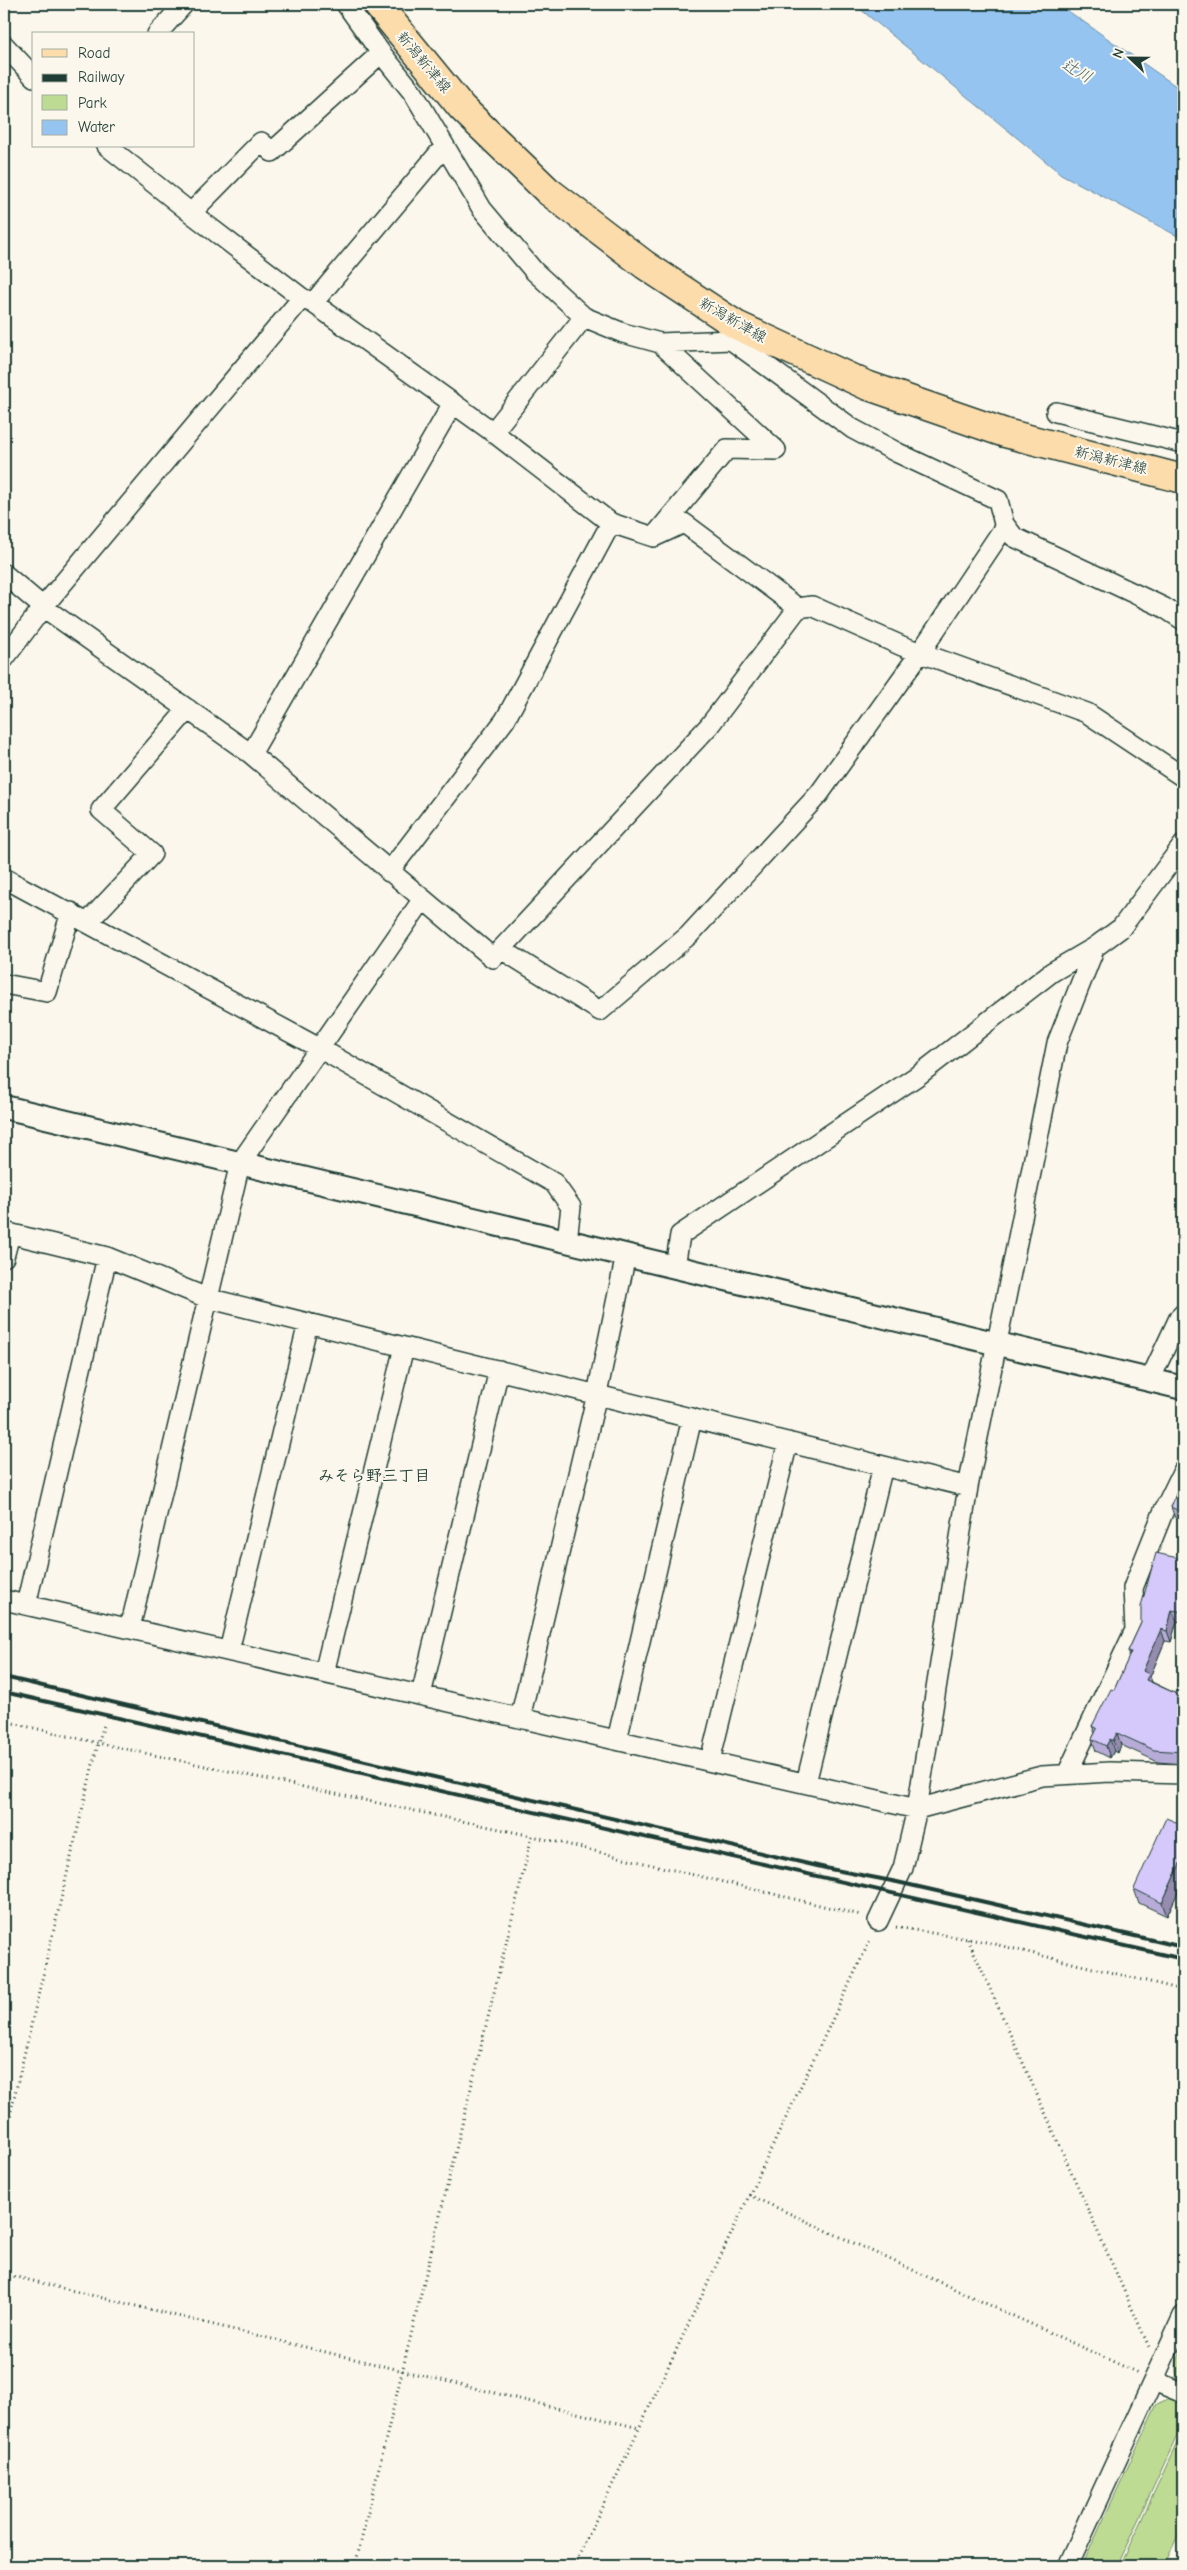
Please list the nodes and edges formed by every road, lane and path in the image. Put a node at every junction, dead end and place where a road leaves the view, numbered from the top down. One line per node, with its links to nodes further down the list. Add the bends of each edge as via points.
1 (184, 4): 4 (street)
2 (346, 4): 6 (street)
3 (377, 4): 15 (main road, 新潟新津線, via 462,108 548,191 654,270 736,325)
4 (159, 32)
5 (6, 53): 7 (street)
6 (381, 53): 9 (street, via 414,94); 10 (street, via 272,152 261,142)
7 (32, 75)
8 (109, 148): 10 (street)
9 (444, 148): 11 (street); 12 (street, via 482,209 534,271)
10 (190, 214): 11 (street)
11 (308, 300): 16 (street); 25 (street)
12 (584, 316): 14 (street, via 623,334); 18 (street)
13 (731, 340): 14 (street); 15 (street); 22 (street, via 852,429 998,500)
14 (660, 343): 23 (street, via 776,450 727,449)
15 (783, 348): 20 (main road, 新潟新津線, via 866,385 1005,433)
16 (453, 403): 18 (street); 31 (street)
17 (1056, 412): 19 (street)
18 (492, 432): 21 (street)
19 (1183, 443)
20 (1183, 478)
21 (610, 523): 23 (street); 34 (street, via 505,720)
22 (1005, 526): 27 (street, via 1014,537); 28 (street)
23 (654, 537): 26 (street, via 684,523)
24 (4, 574): 25 (street)
25 (43, 607): 29 (street); 30 (street)
26 (798, 608): 28 (street, via 812,606); 40 (street, via 709,726)
27 (1183, 620)
28 (920, 653): 32 (street, via 1087,713); 40 (street, via 819,794 689,935 600,1011)
29 (4, 659)
30 (188, 709): 31 (street); 38 (street, via 101,810 152,854)
31 (251, 754): 34 (street)
32 (1183, 777)
33 (1183, 845): 39 (street, via 1121,928)
34 (389, 872): 36 (street)
35 (4, 878): 37 (street)
36 (423, 899): 40 (street, via 493,958); 42 (street)
37 (71, 912): 38 (street); 41 (street, via 47,992)
38 (88, 922): 42 (street)
39 (1095, 947): 50 (street, via 1052,972 920,1074 680,1235); 54 (street, via 1057,1042)
40 (502, 949)
41 (4, 984)
42 (319, 1048): 44 (street); 46 (street, via 554,1184 571,1207)
43 (4, 1107): 44 (street)
44 (240, 1163): 46 (street); 51 (street)
45 (7, 1233): 48 (street); 49 (street)
46 (567, 1240): 47 (street)
47 (626, 1255): 50 (street); 59 (street)
48 (4, 1257)
49 (107, 1257): 51 (street); 66 (street)
50 (675, 1267): 54 (street)
51 (207, 1298): 53 (street); 67 (street)
52 (1183, 1314): 57 (street, via 1178,1318)
53 (308, 1323): 55 (street); 68 (street)
54 (996, 1343): 57 (street); 64 (street)
55 (404, 1346): 56 (street); 69 (street)
56 (499, 1370): 59 (street); 70 (street)
57 (1150, 1380): 58 (street)
58 (1183, 1388)
59 (597, 1394): 60 (street); 71 (street)
60 (692, 1418): 61 (street); 74 (street)
61 (788, 1442): 62 (street); 76 (street)
62 (883, 1466): 64 (street); 79 (street)
63 (1183, 1470): 77 (street, via 1133,1588 1135,1630)
64 (968, 1487): 80 (street)
65 (4, 1600): 66 (street)
66 (26, 1605): 67 (street)
67 (130, 1628): 68 (street)
68 (229, 1651): 69 (street)
69 (324, 1673): 70 (street)
70 (421, 1695): 71 (street)
71 (520, 1718): 74 (street)
72 (4, 1721): 75 (path)
73 (104, 1726): 75 (path)
74 (617, 1740): 76 (street)
75 (98, 1743): 81 (path); 85 (path)
76 (710, 1761): 79 (street)
77 (1067, 1774): 78 (street); 80 (street, via 1042,1776)
78 (1183, 1774)
79 (806, 1783): 80 (street)
80 (917, 1809): 82 (street, via 903,1868)
81 (532, 1836): 82 (path, via 858,1913); 90 (path)
82 (878, 1921): 83 (path); 86 (path)
83 (968, 1939): 84 (path); 89 (path, via 1149,2348)
84 (1183, 1990)
85 (4, 2140)
86 (749, 2195): 91 (path); 93 (path)
87 (4, 2274): 90 (path)
88 (1183, 2316): 89 (street)
89 (1161, 2363): 91 (street)
90 (402, 2371): 93 (path); 94 (path)
91 (1154, 2381): 92 (street); 96 (street)
92 (1183, 2393)
93 (639, 2428): 95 (path)
94 (355, 2566)
95 (574, 2566)
96 (1068, 2566)

